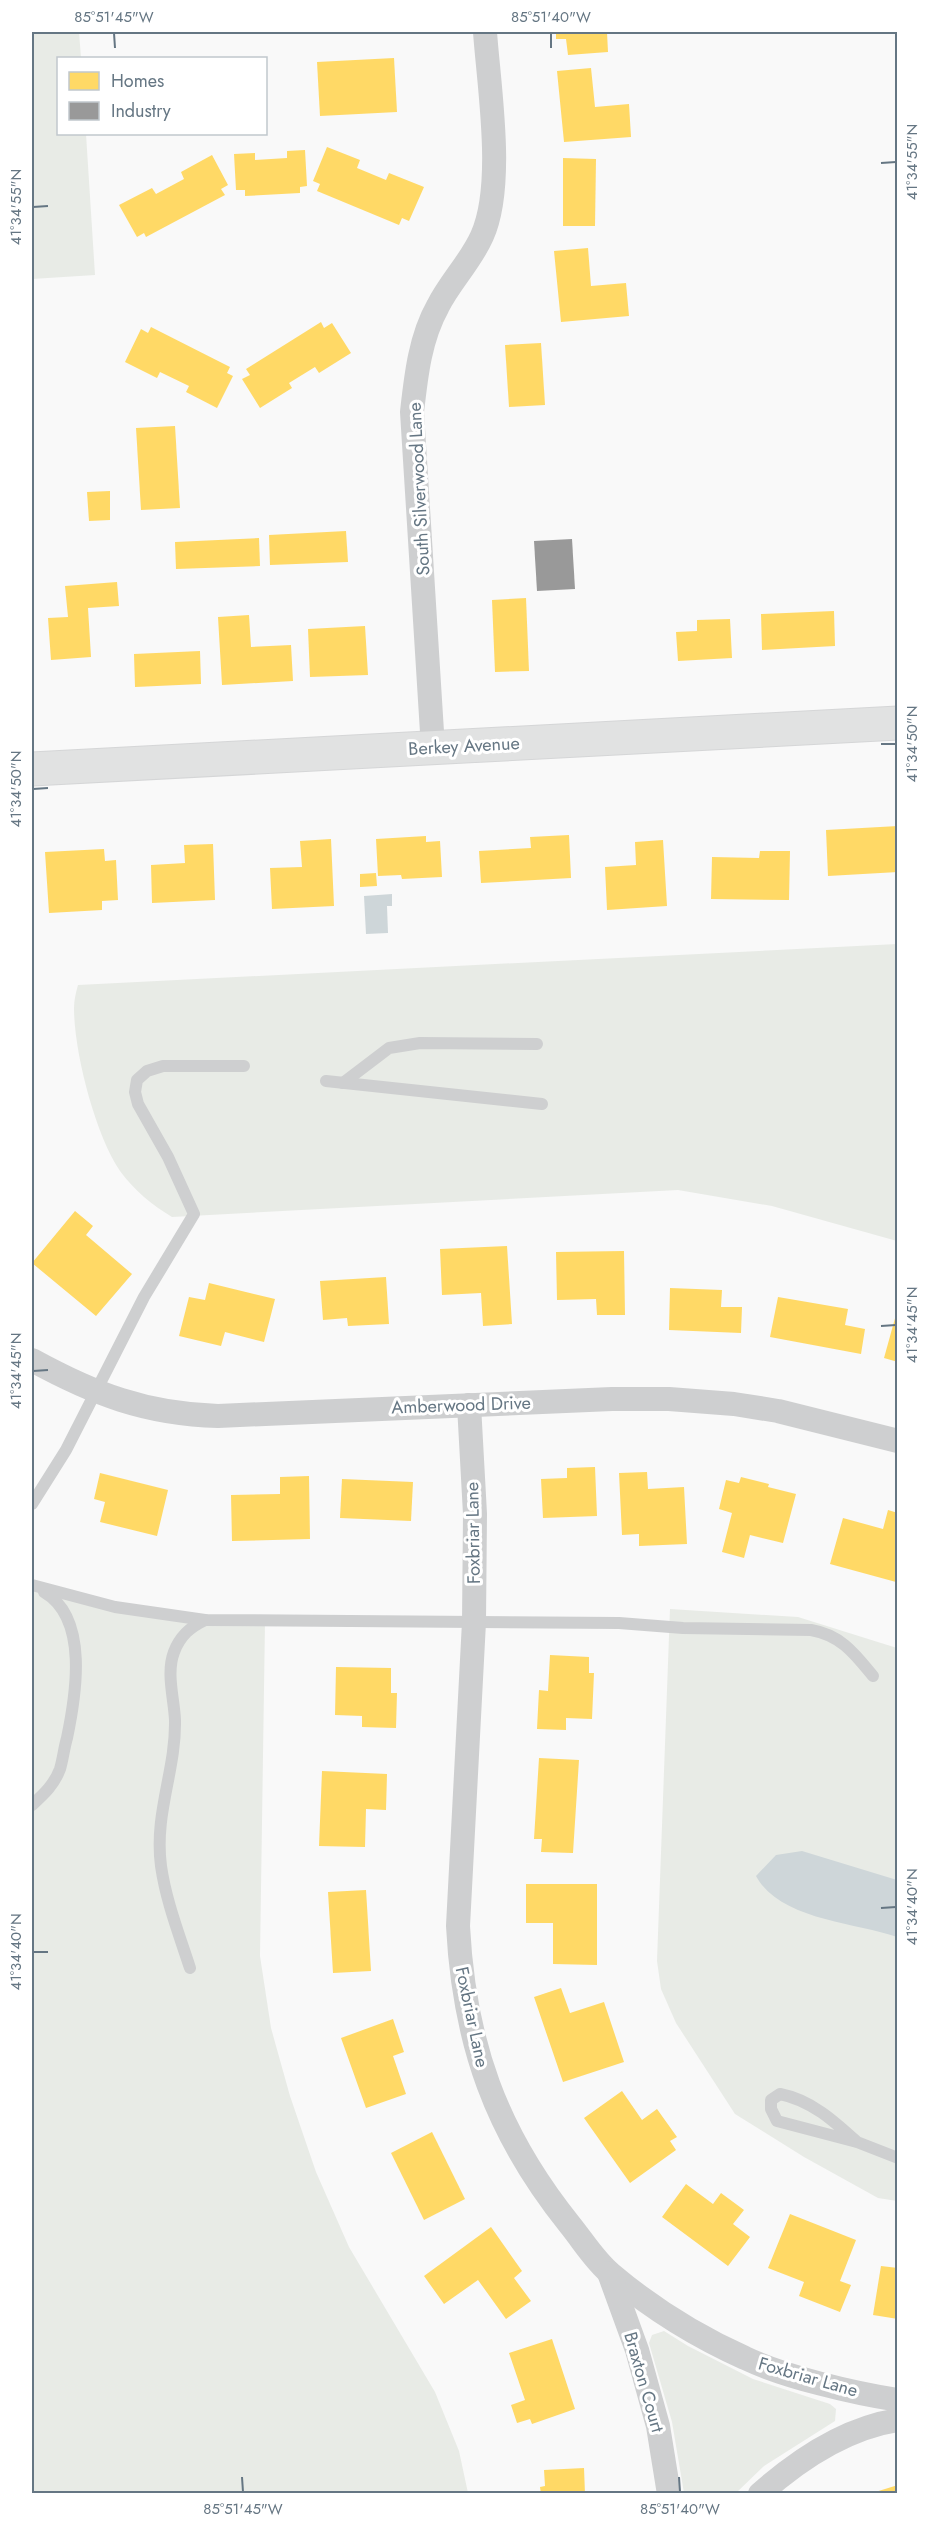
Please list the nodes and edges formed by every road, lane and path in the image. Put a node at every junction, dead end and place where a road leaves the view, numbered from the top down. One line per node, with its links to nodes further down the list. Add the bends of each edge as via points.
1 (485, 32): 3 (street, South Silverwood Lane, via 494,180 490,206 482,236 437,306 425,336 412,412)
2 (897, 723): 3 (street, Berkey Avenue)
3 (433, 748): 4 (street, Berkey Avenue)
4 (32, 769)
5 (537, 1044): 8 (lane, via 420,1043 388,1048)
6 (244, 1066): 11 (lane, via 163,1066 147,1071 137,1080 138,1104 194,1214 144,1297)
7 (326, 1081): 8 (lane)
8 (342, 1083): 9 (lane)
9 (542, 1104)
10 (32, 1360): 11 (street, Amberwood Drive)
11 (95, 1391): 12 (street, Amberwood Drive, via 160,1411 218,1416); 14 (lane, via 66,1450)
12 (469, 1405): 13 (street, Amberwood Drive, via 701,1400 778,1411); 17 (street, Foxbriar Lane, via 475,1514)
13 (897, 1441)
14 (32, 1504)
15 (32, 1585): 16 (lane, via 115,1608); 19 (lane, via 54,1598 63,1611 73,1636 76,1669 60,1769 48,1791)
16 (205, 1620): 17 (lane); 20 (lane, via 180,1638 173,1654 174,1741 159,1829 166,1892)
17 (474, 1622): 18 (lane, via 811,1630 827,1633 850,1647); 23 (street, Foxbriar Lane, via 458,1926 460,1970 469,2018 483,2070 523,2160)
18 (873, 1676)
19 (32, 1805)
20 (190, 1968)
21 (857, 2142): 21 (lane, via 798,2097 780,2094 771,2100 777,2121); 22 (lane)
22 (897, 2158)
23 (609, 2273): 24 (street, Foxbriar Lane, via 651,2304 746,2359 806,2379); 26 (street, Braxton Court, via 637,2350 658,2426)
24 (897, 2400)
25 (897, 2420): 27 (street, via 847,2436 814,2452)
26 (669, 2493)
27 (760, 2493)

